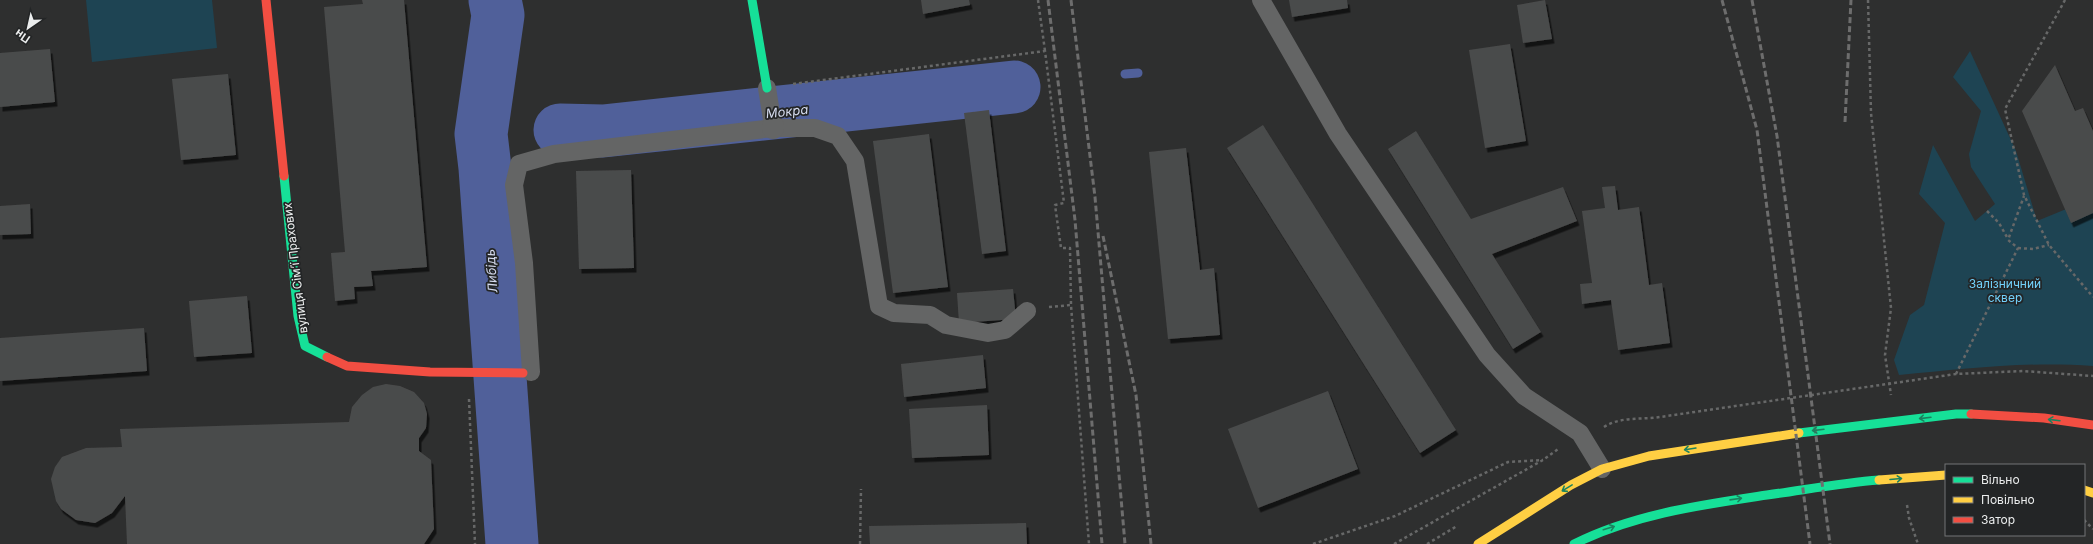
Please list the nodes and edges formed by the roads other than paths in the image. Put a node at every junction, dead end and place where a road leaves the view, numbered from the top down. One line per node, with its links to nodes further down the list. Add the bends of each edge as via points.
1 (266, 0): 7 (main road, вулиця Сімʼї Прахових, via 298,316 305,346 347,366 430,372)
2 (752, 0): 4 (main road)
3 (1261, 0): 9 (lane, via 1338,134 1487,355 1524,396 1580,433)
4 (767, 88): 5 (lane)
5 (773, 127): 6 (lane, via 815,128 838,136 855,161 879,306 894,313 930,314 946,325 988,333 1005,330); 7 (lane, via 554,154 519,164 514,185 524,263)
6 (1027, 311)
7 (531, 373)
8 (2090, 423): 9 (main road, one-way to 9, via 1990,414 1956,414 1772,436 1649,456)
9 (1602, 469): 11 (main road, one-way to 11, via 1571,485)
10 (1945, 475): 12 (main road, one-way to 10, via 1602,530 1701,504 1858,482)
11 (1478, 544)
12 (1574, 544)

